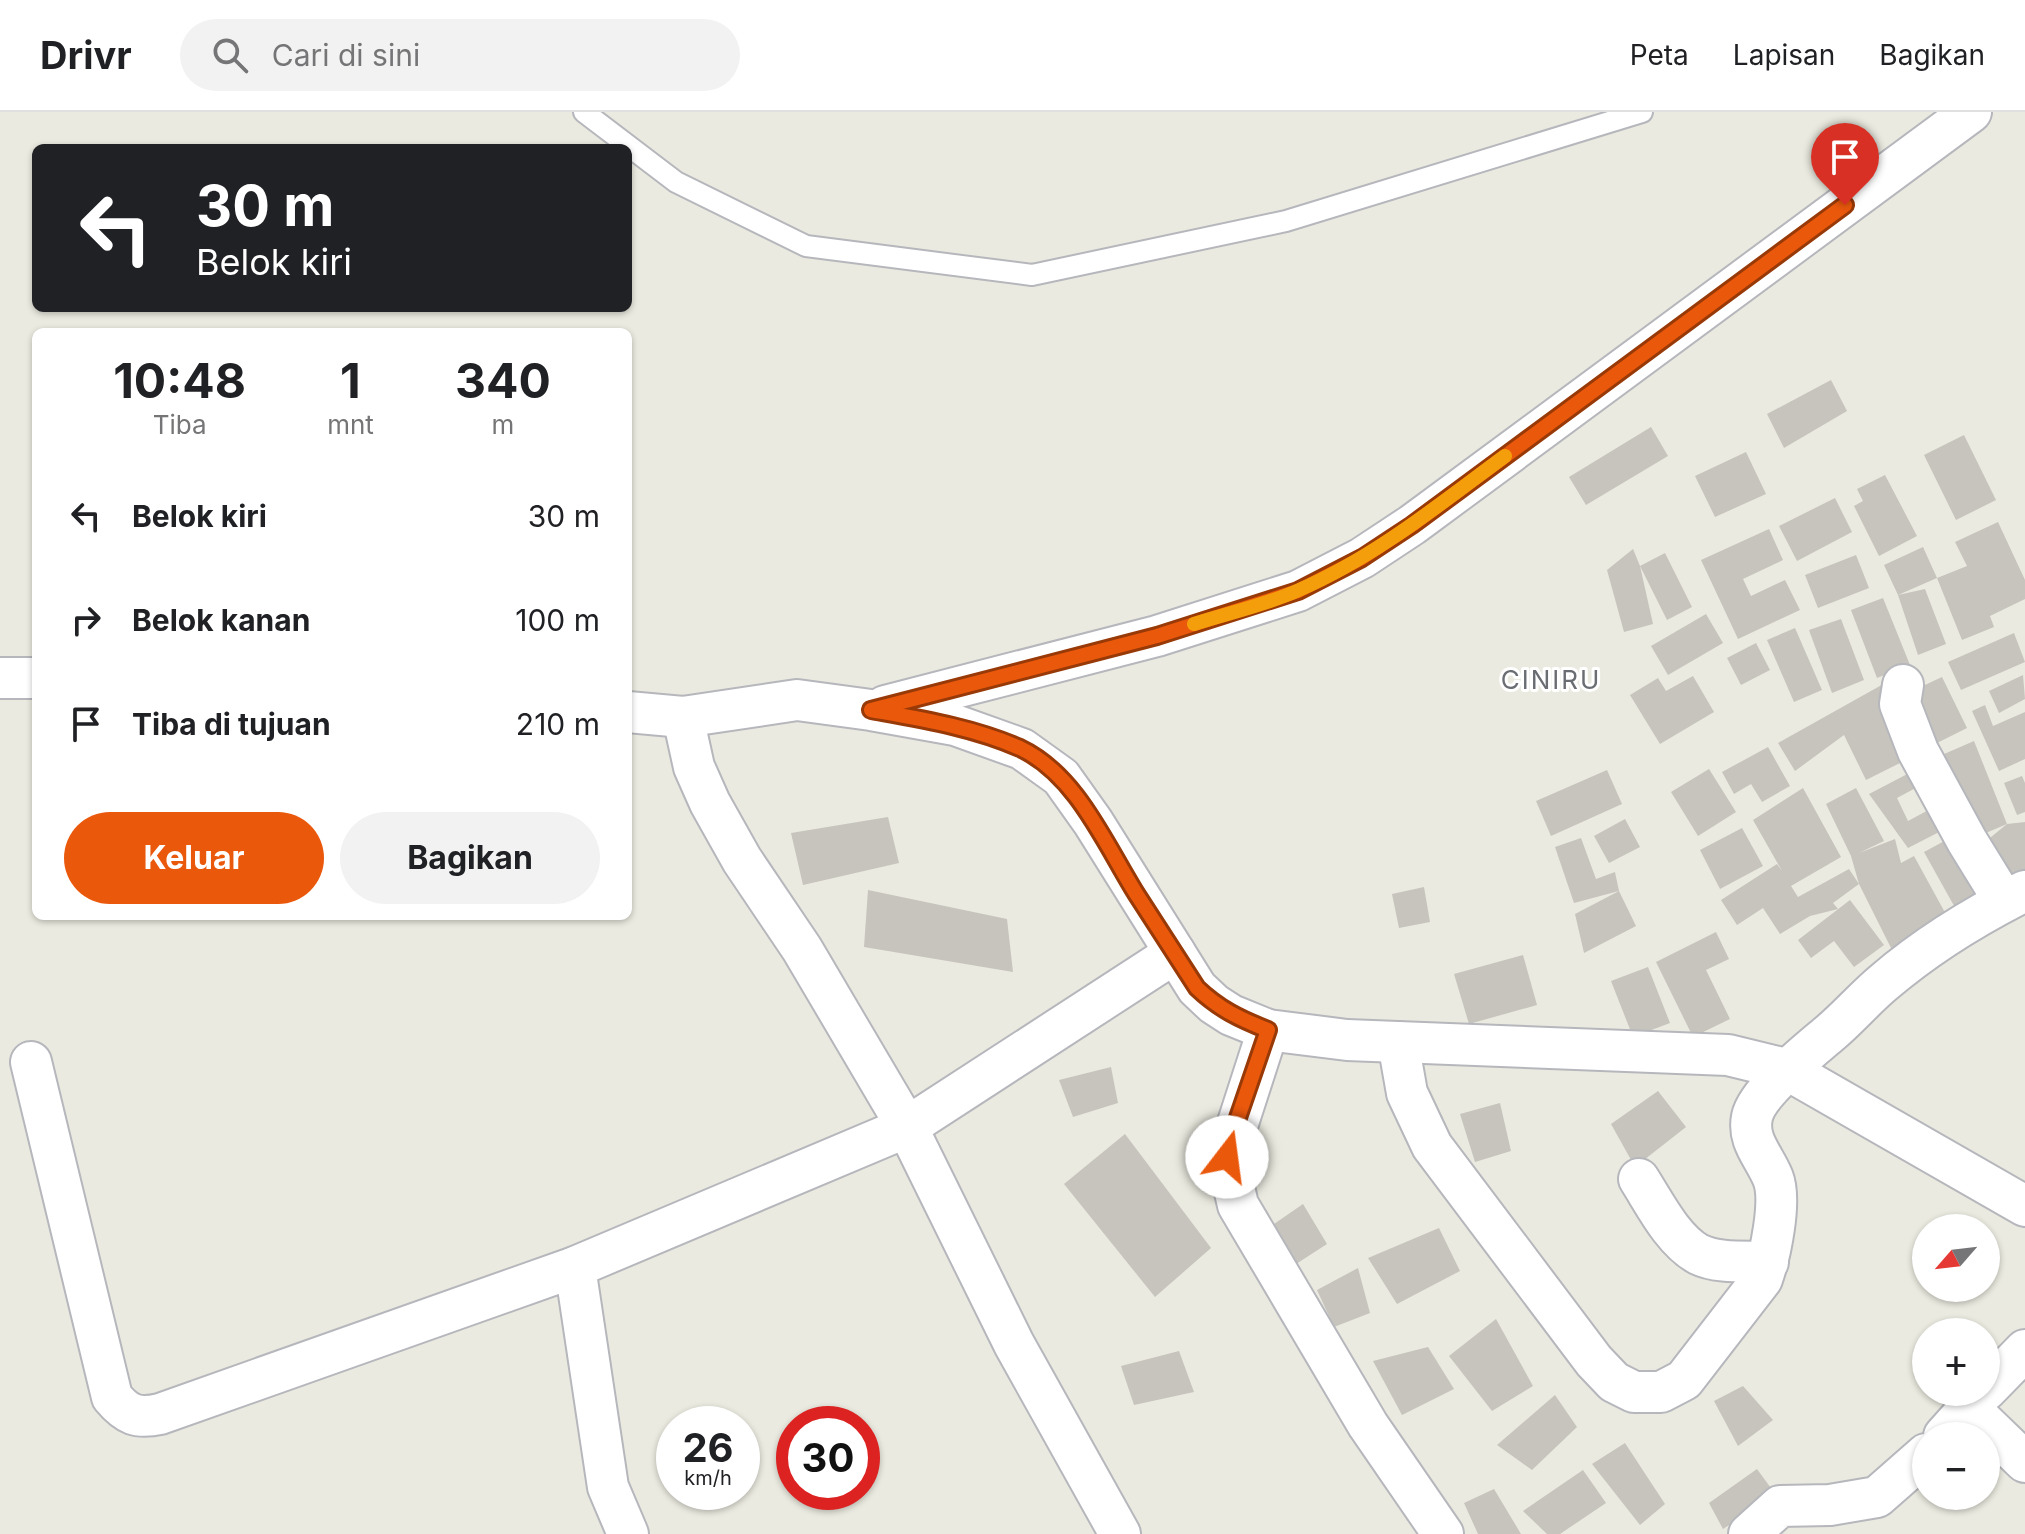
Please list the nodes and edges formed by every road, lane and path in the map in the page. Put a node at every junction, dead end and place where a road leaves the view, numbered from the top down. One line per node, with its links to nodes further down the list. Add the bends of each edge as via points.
1 (584, 112): 4 (lane)
2 (1642, 112): 5 (lane, via 1286,221 1032,275 806,246 676,182)
3 (1971, 112): 9 (street, via 1362,558 1298,591 1171,631)
4 (626, 144)
5 (632, 149)
6 (0, 678): 7 (street)
7 (32, 678)
8 (1903, 685): 12 (street, via 1900,704 1918,751 1967,841)
9 (871, 710): 11 (street, via 797,700); 13 (street, via 969,730 1022,749 1061,777)
10 (632, 712): 11 (street)
11 (683, 717): 18 (street, via 694,767 710,803)
12 (2014, 896): 17 (street, via 1946,936 1883,983)
13 (1175, 953): 14 (street, via 1214,1004); 18 (street)
14 (1268, 1030): 15 (street); 30 (street, via 1227,1157 1238,1205 1368,1425)
15 (1394, 1042): 17 (street, via 1728,1055); 21 (street, via 1407,1093 1432,1146 1614,1382 1634,1392 1661,1392 1684,1380 1762,1279)
16 (31, 1062): 22 (street, via 112,1397 124,1412 141,1418 160,1414)
17 (1786, 1069): 20 (street); 21 (street, via 1752,1113 1750,1134 1774,1180)
18 (907, 1127): 22 (street); 29 (street, via 1014,1344)
19 (1639, 1179): 21 (street, via 1674,1232 1698,1253)
20 (2025, 1206)
21 (1768, 1262)
22 (575, 1267): 28 (street, via 608,1487)
23 (2025, 1350): 24 (street)
24 (2000, 1376)
25 (1971, 1406): 26 (street)
26 (2025, 1462)
27 (1912, 1466): 31 (street, via 1877,1497 1780,1506)
28 (628, 1534)
29 (1120, 1534)
30 (1443, 1534)
31 (1749, 1534)

